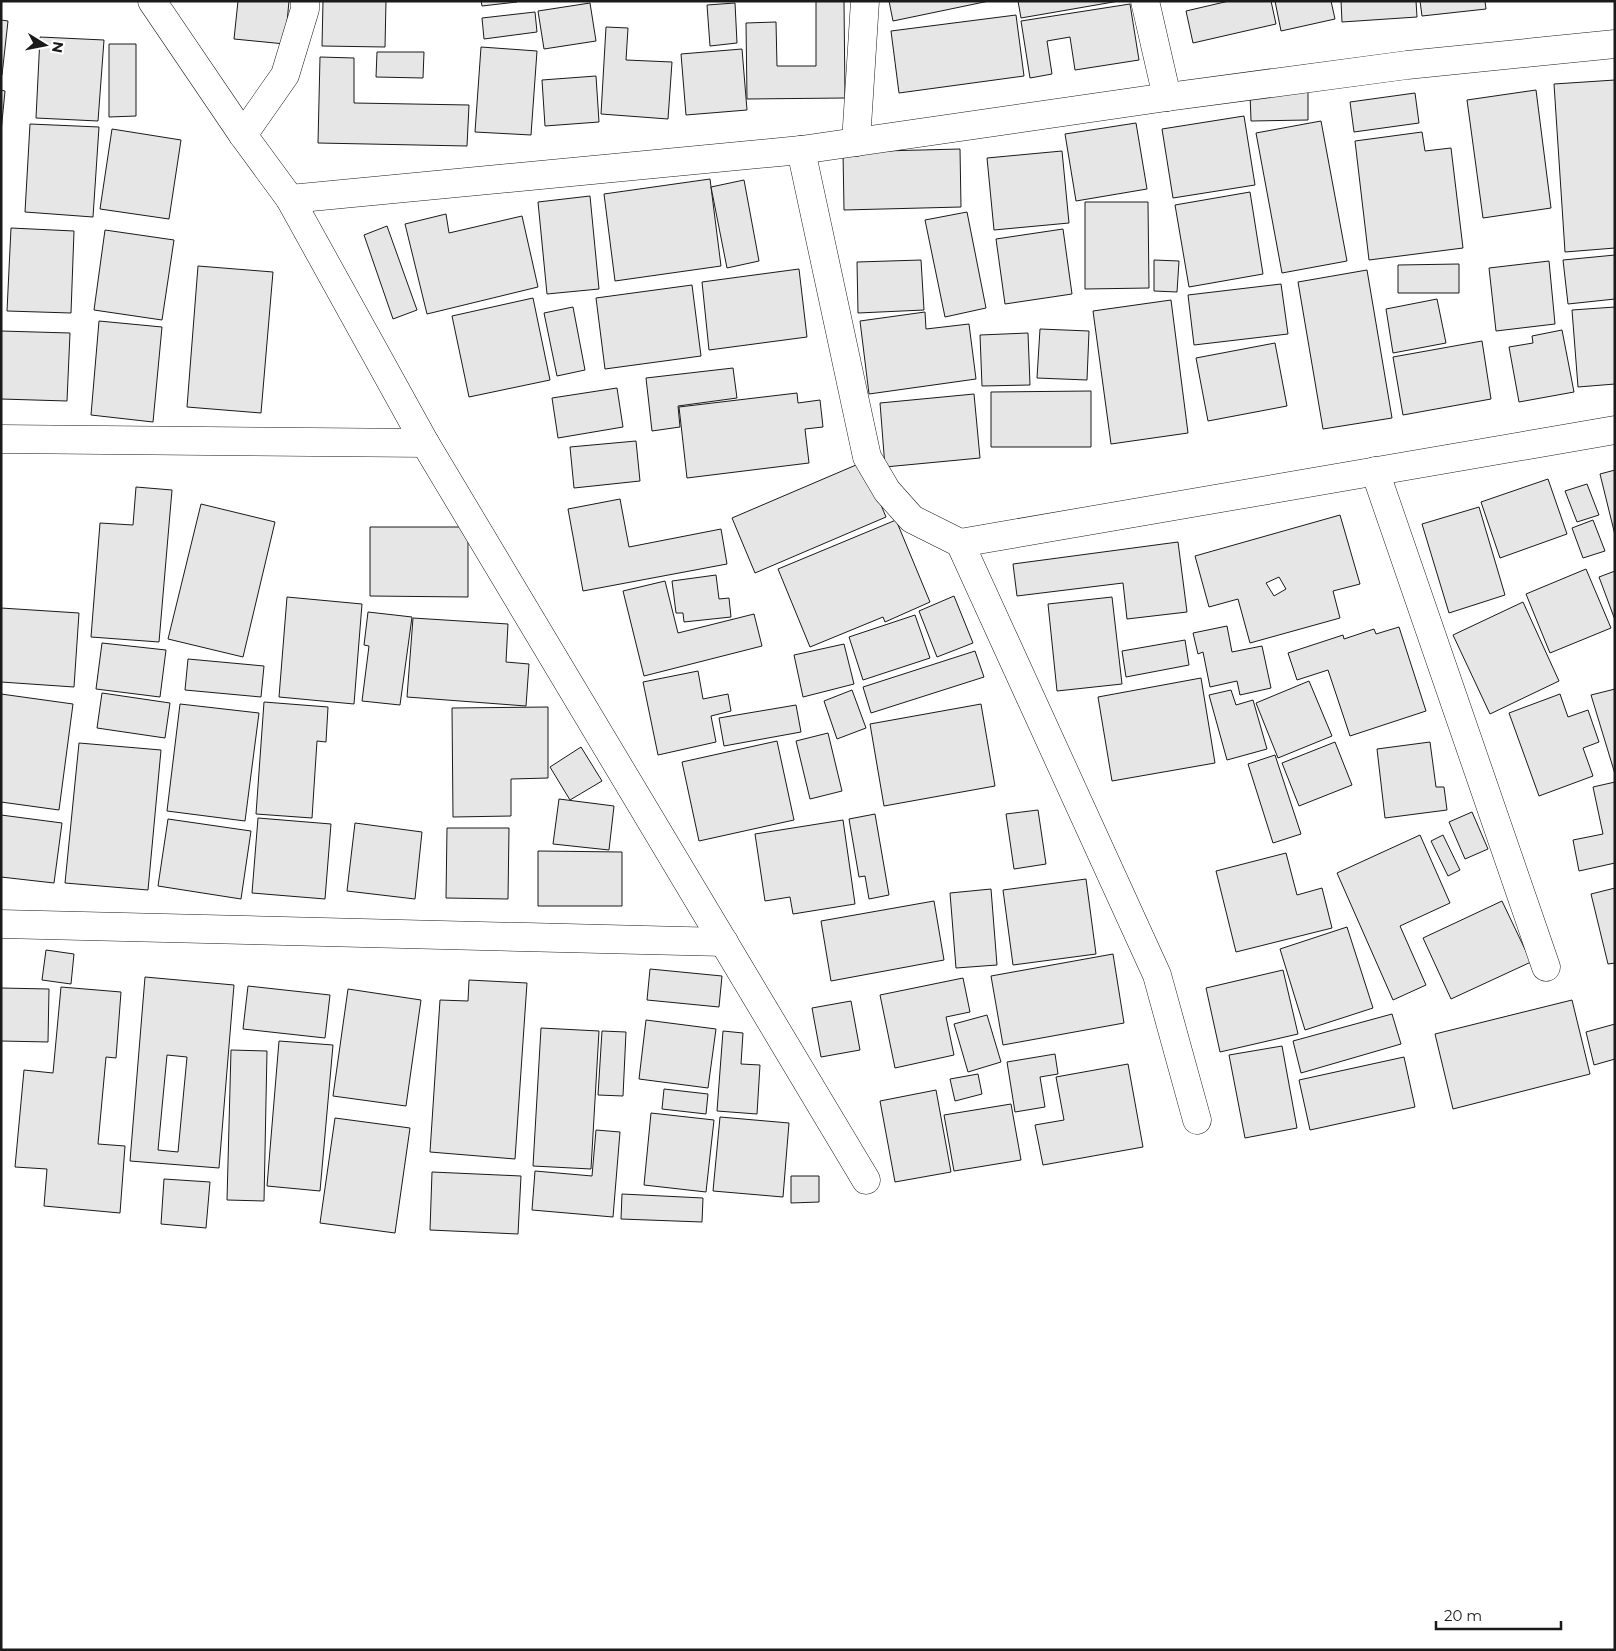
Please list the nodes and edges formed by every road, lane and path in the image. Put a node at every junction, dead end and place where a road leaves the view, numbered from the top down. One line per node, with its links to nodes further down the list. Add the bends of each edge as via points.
1 (152, 1): 7 (street)
2 (305, 1): 7 (street, via 285,75)
3 (865, 1): 8 (street)
4 (1145, 1): 6 (street)
5 (1615, 44): 6 (street, via 1407,65)
6 (1168, 97): 8 (street)
7 (242, 135): 10 (street)
8 (856, 142): 9 (street)
9 (801, 150): 10 (street); 15 (street, via 867,456 888,491 912,519)
10 (290, 199): 13 (street)
11 (1615, 430): 14 (street)
12 (1, 439): 13 (street)
13 (425, 443): 17 (street)
14 (1375, 471): 15 (street); 18 (street)
15 (960, 543): 19 (street, via 1156,975)
16 (1, 924): 17 (street)
17 (724, 942): 20 (street)
18 (1546, 966)
19 (1197, 1120)
20 (866, 1180)

